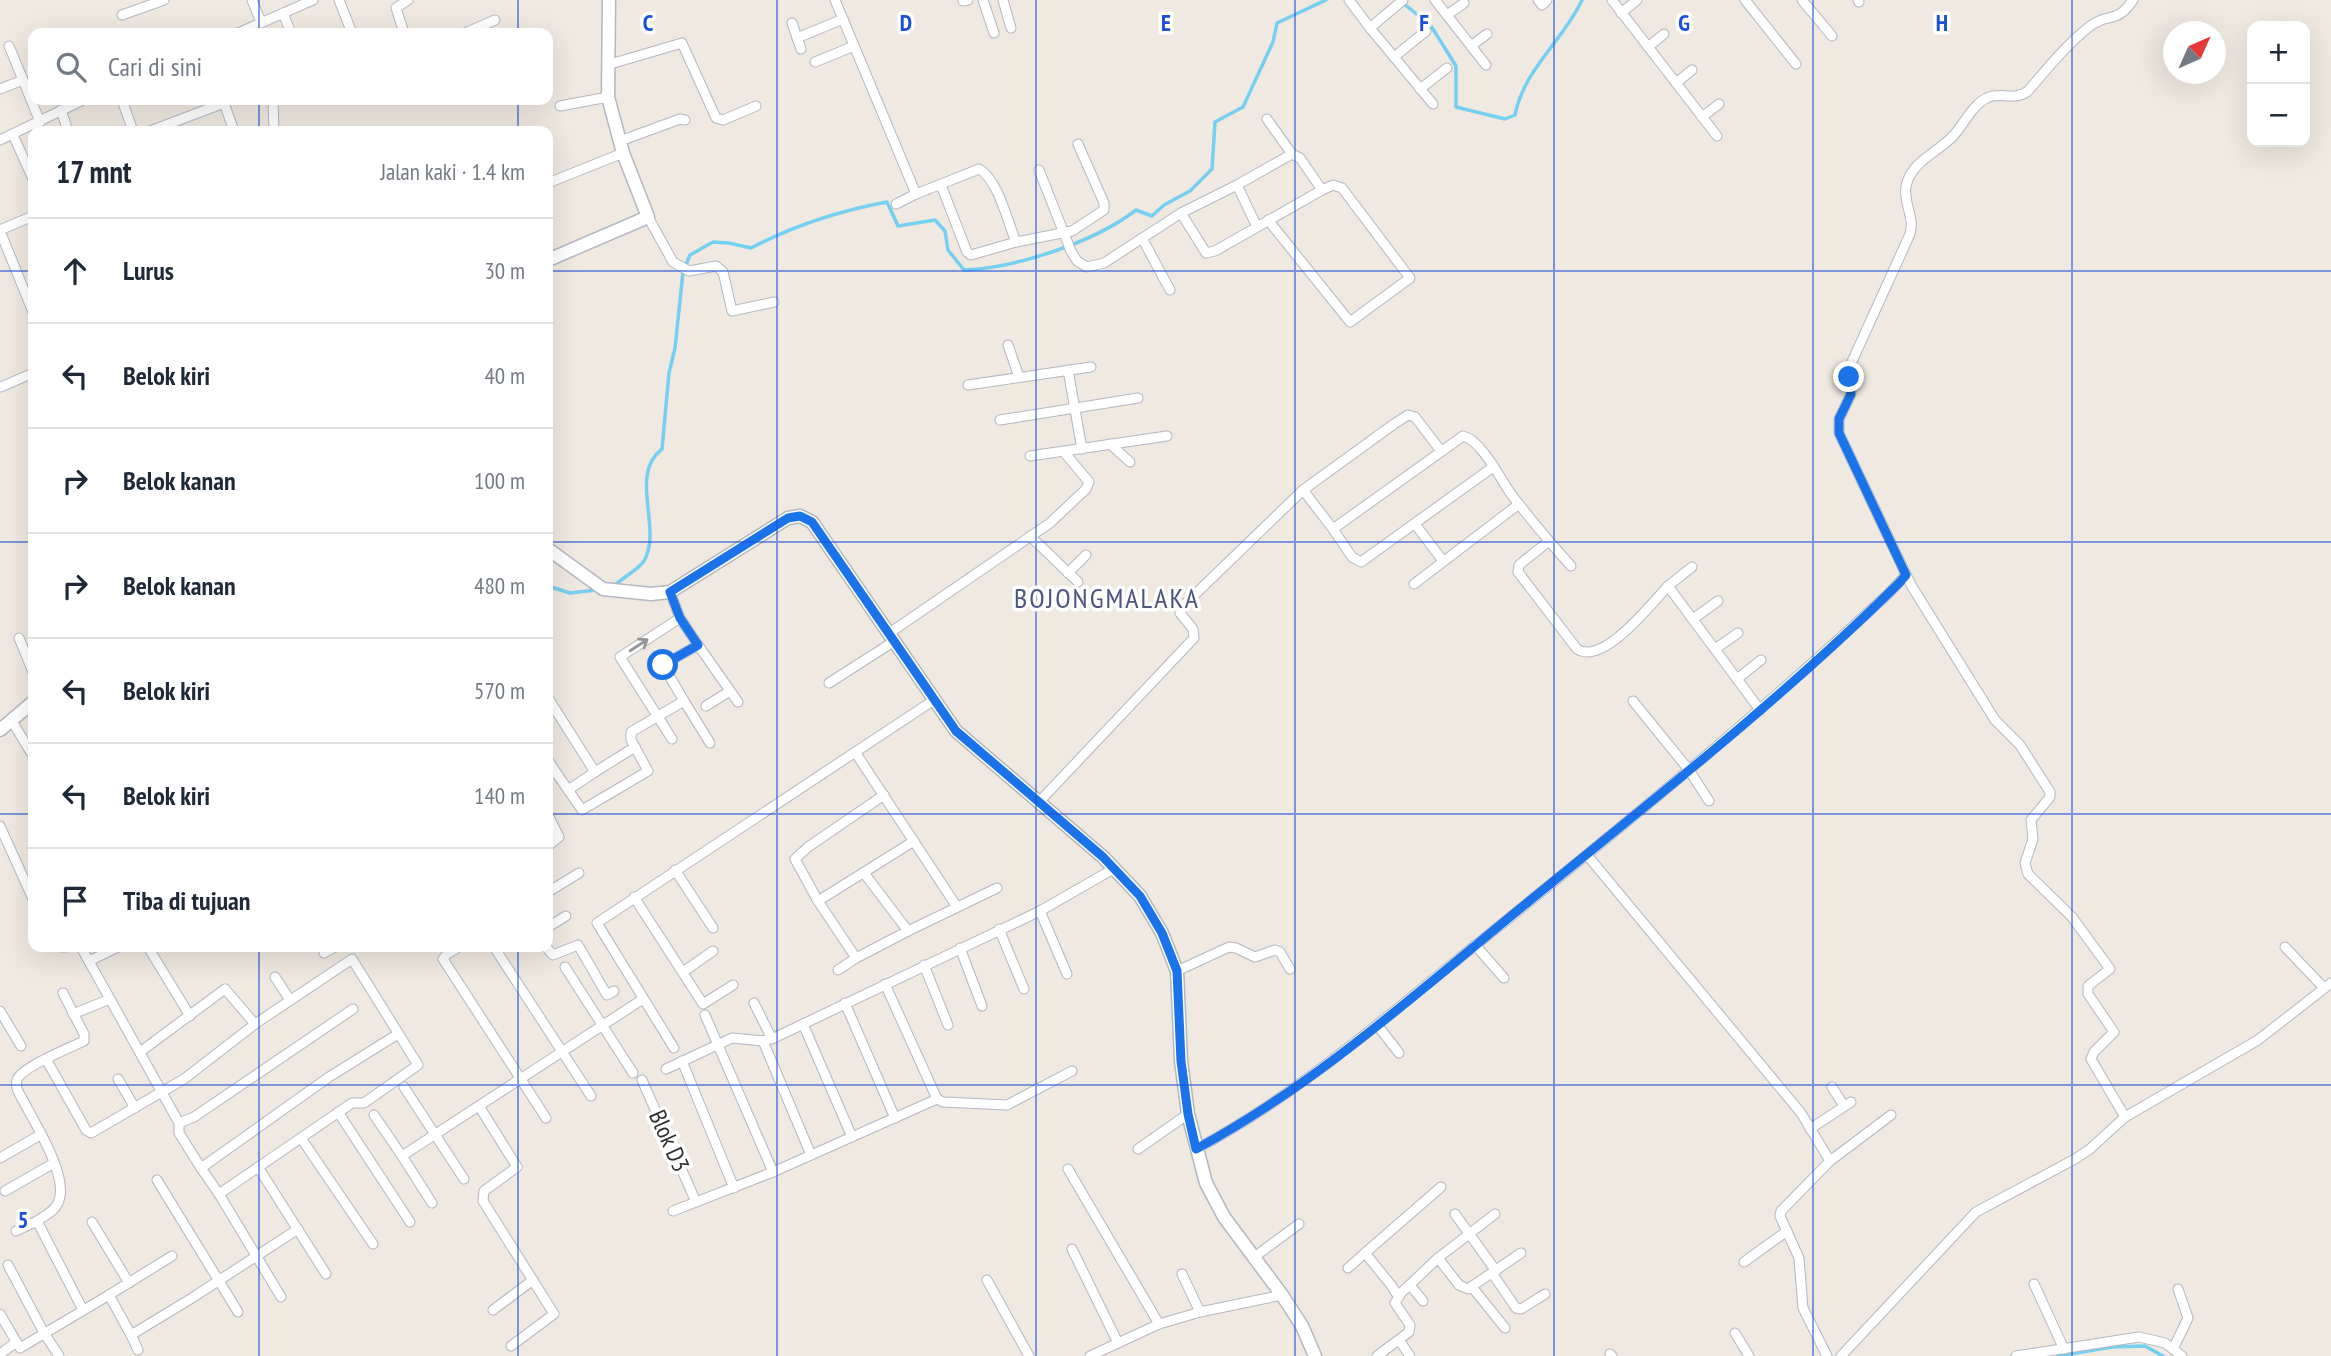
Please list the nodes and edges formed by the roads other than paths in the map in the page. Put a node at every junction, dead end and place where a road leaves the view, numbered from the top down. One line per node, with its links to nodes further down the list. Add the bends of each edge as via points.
1 (164, 0): 23 (street)
2 (252, 0): 27 (street)
3 (313, 0): 21 (street)
4 (339, 0): 31 (street)
5 (408, 0): 32 (street, via 396,8)
6 (609, 0): 50 (street)
7 (835, 0): 25 (street)
8 (983, 0): 37 (street)
9 (1003, 0): 35 (street)
10 (1349, 0): 34 (street)
11 (1435, 0): 24 (street)
12 (1538, 0): 13 (street, via 1542,5)
13 (1547, 0)
14 (1612, 0): 22 (street)
15 (1637, 0): 22 (street)
16 (1745, 0): 49 (street)
17 (1802, 0): 40 (street)
18 (2133, 0): 139 (street, via 2118,17 2100,20 2079,35 2020,97 1993,96 1981,102 1956,134 1909,176 1910,234 1850,366 1851,394 1838,425)
19 (1399, 3): 34 (street)
20 (1464, 3): 24 (street)
21 (283, 13): 27 (street); 30 (street)
22 (1621, 13): 45 (street)
23 (122, 15)
24 (1447, 15): 44 (street)
25 (843, 19): 41 (street); 43 (street)
26 (495, 20): 33 (street)
27 (261, 22): 29 (street)
28 (792, 23): 41 (street)
29 (248, 28)
30 (289, 28)
31 (350, 28)
32 (402, 28)
33 (477, 28)
34 (1370, 28): 47 (street)
35 (1012, 29)
36 (1426, 31): 47 (street)
37 (994, 33)
38 (1487, 34): 44 (street)
39 (1664, 34): 45 (street)
40 (1832, 36)
41 (797, 38): 46 (street)
42 (9, 46): 54 (street)
43 (854, 46): 48 (street); 94 (street)
44 (1471, 46): 51 (street)
45 (1648, 47): 55 (street)
46 (801, 49)
47 (1394, 57): 57 (street)
48 (815, 62)
49 (1796, 64)
50 (607, 65): 59 (street); 69 (street, via 682,43 716,118 723,120)
51 (1486, 65)
52 (1447, 68): 57 (street)
53 (1692, 70): 55 (street)
54 (23, 80): 56 (street); 58 (street)
55 (1676, 83): 71 (street)
56 (0, 89)
57 (1420, 89): 60 (street)
58 (28, 92)
59 (608, 96): 68 (street); 86 (street)
60 (1433, 104)
61 (1719, 104): 71 (street)
62 (33, 105): 74 (street)
63 (72, 105): 70 (street)
64 (124, 105): 77 (street)
65 (213, 105): 78 (street)
66 (224, 105): 79 (street)
67 (273, 105): 80 (street)
68 (560, 106)
69 (756, 106)
70 (61, 110): 74 (street); 76 (street)
71 (1702, 117): 83 (street)
72 (1267, 119): 87 (street)
73 (685, 120): 86 (street)
74 (40, 122): 75 (street)
75 (32, 126)
76 (66, 126)
77 (131, 126)
78 (162, 126)
79 (232, 126)
80 (274, 126)
81 (28, 128): 82 (street)
82 (13, 135): 84 (street); 88 (street)
83 (1717, 136)
84 (0, 140)
85 (1078, 144): 102 (street, via 1104,210)
86 (622, 147): 90 (street); 97 (street)
87 (1292, 154): 92 (street); 93 (street, via 1300,158)
88 (28, 168)
89 (1039, 170): 102 (street)
90 (553, 181)
91 (941, 185): 94 (street); 104 (street, via 971,255); 104 (street, via 984,171)
92 (1237, 185): 96 (street); 100 (street)
93 (1322, 190): 99 (street); 99 (street, via 1333,185 1342,188 1410,278 1350,322)
94 (916, 194): 95 (street)
95 (896, 204)
96 (1181, 214): 100 (street, via 1206,253); 103 (street)
97 (648, 217): 105 (street); 108 (street, via 673,262 689,271 720,267 731,310)
98 (28, 218): 101 (street)
99 (1268, 220): 100 (street)
100 (1257, 227)
101 (0, 230): 107 (street)
102 (1064, 236): 103 (street, via 1077,261 1087,267 1104,263); 104 (street)
103 (1143, 238): 106 (street)
104 (1016, 242)
105 (553, 258)
106 (1170, 290)
107 (28, 300)
108 (774, 302)
109 (1009, 345): 113 (street)
110 (1091, 367): 111 (street)
111 (1068, 370): 113 (street); 117 (street)
112 (28, 376): 115 (street)
113 (1019, 377): 114 (street)
114 (968, 385)
115 (0, 390)
116 (1138, 398): 117 (street)
117 (1074, 408): 118 (street); 121 (street)
118 (1000, 420)
119 (1167, 436): 120 (street)
120 (1110, 444): 121 (street); 125 (street)
121 (1082, 449): 123 (street)
122 (1441, 451): 126 (street, via 1468,437); 127 (street, via 1415,417 1408,415); 130 (street)
123 (1065, 452): 124 (street); 131 (street, via 1089,482 1050,523)
124 (1030, 456)
125 (1130, 462)
126 (1493, 467): 128 (street); 129 (street)
127 (1303, 490): 130 (street); 178 (street, via 1182,606 1180,613 1193,629 1194,638)
128 (1519, 504): 132 (street); 135 (street)
129 (1415, 524): 130 (street, via 1361,562 1352,557); 135 (street)
130 (1333, 529)
131 (1030, 536): 138 (street); 149 (street)
132 (1549, 541): 136 (street); 142 (street, via 1519,565 1518,572 1583,653 1613,642)
133 (553, 552): 143 (street, via 603,589)
134 (1086, 555): 138 (street)
135 (1443, 561): 141 (street)
136 (1571, 566)
137 (1692, 567): 142 (street)
138 (1068, 573): 140 (street)
139 (1906, 575): 164 (street); 271 (street, via 1995,720 2020,745 2050,792 2031,820 2033,839 2025,867 2072,917 2110,969 2088,986 2088,994 2114,1032 2091,1059)
140 (1078, 582)
141 (1413, 584)
142 (1668, 586): 146 (street)
143 (670, 592): 145 (street); 149 (street, via 788,518 806,517)
144 (1718, 601): 146 (street)
145 (680, 618): 150 (street); 165 (street, one-way to 145, via 620,657)
146 (1693, 620): 151 (street)
147 (1738, 632): 151 (street)
148 (19, 638): 152 (street)
149 (890, 638): 155 (street); 157 (street)
150 (698, 645): 156 (street); 158 (street, via 663,665)
151 (1715, 649): 154 (street)
152 (28, 660)
153 (1761, 660): 154 (street)
154 (1737, 679): 164 (street)
155 (829, 683)
156 (730, 691): 160 (street); 162 (street)
157 (934, 700): 172 (street); 178 (street, via 956,731)
158 (684, 701): 165 (street); 169 (street)
159 (1633, 701): 173 (street)
160 (738, 702)
161 (553, 706): 174 (street)
162 (706, 706)
163 (28, 707): 166 (street)
164 (1760, 710): 173 (street)
165 (656, 717): 168 (street); 170 (street, via 631,732)
166 (12, 721): 167 (street); 171 (street)
167 (0, 730)
168 (672, 739)
169 (710, 743)
170 (635, 747): 174 (street); 176 (street, via 646,772 582,810)
171 (28, 748)
172 (855, 752): 177 (street); 186 (street)
173 (1689, 770): 179 (street); 184 (street)
174 (595, 772): 176 (street)
175 (553, 775): 176 (street)
176 (568, 790)
177 (884, 795): 182 (street); 193 (street, via 796,857)
178 (1034, 799): 185 (street)
179 (1709, 801)
180 (0, 826): 189 (street)
181 (553, 826): 183 (street, via 559,837)
182 (914, 841): 188 (street); 194 (street)
183 (553, 842)
184 (1587, 855): 201 (street); 275 (street)
185 (1115, 868): 195 (street); 217 (street, via 1140,896)
186 (676, 870): 192 (street); 198 (street)
187 (579, 873): 191 (street)
188 (864, 873): 193 (street); 200 (street)
189 (28, 877)
190 (997, 888): 194 (street)
191 (553, 889)
192 (634, 897): 218 (street); 229 (street, via 597,925)
193 (818, 901): 211 (street)
194 (957, 907): 200 (street)
195 (1040, 911): 199 (street); 219 (street)
196 (566, 916): 197 (street)
197 (553, 923)
198 (713, 928)
199 (999, 929): 203 (street); 225 (street)
200 (908, 931): 211 (street)
201 (1475, 945): 221 (street); 243 (street)
202 (2285, 947): 224 (street)
203 (960, 948): 213 (street); 233 (street)
204 (713, 951): 218 (street)
205 (84, 952): 212 (street)
206 (108, 952): 212 (street)
207 (151, 952): 238 (street)
208 (450, 952): 258 (street, via 443,959)
209 (497, 952): 250 (street)
210 (550, 952): 227 (street, via 553,955 578,945)
211 (856, 958): 216 (street)
212 (89, 961): 228 (street)
213 (924, 965): 222 (street); 241 (street)
214 (565, 967): 242 (street)
215 (1290, 969): 217 (street, via 1275,950 1255,957 1229,947)
216 (838, 970)
217 (1177, 971): 268 (street)
218 (683, 972): 223 (street, via 703,1004)
219 (1067, 974)
220 (275, 977): 230 (street)
221 (1504, 978)
222 (885, 984): 232 (street); 264 (street)
223 (733, 985)
224 (2328, 986): 271 (street, via 2258,1040)
225 (1024, 989)
226 (63, 993): 236 (street)
227 (606, 995)
228 (110, 999): 236 (street); 249 (street)
229 (643, 999): 242 (street); 248 (street)
230 (290, 1000): 239 (street); 244 (street, via 352,960)
231 (754, 1003): 245 (street)
232 (845, 1003): 240 (street); 273 (street)
233 (982, 1006)
234 (352, 1009): 274 (street)
235 (0, 1011): 247 (street)
236 (74, 1014): 252 (street, via 84,1041)
237 (705, 1015): 246 (street)
238 (190, 1016): 239 (street, via 225,989); 249 (street)
239 (255, 1024): 262 (street, via 184,1079)
240 (803, 1024): 245 (street); 278 (street)
241 (948, 1025)
242 (602, 1026): 250 (street); 256 (street)
243 (1378, 1026): 251 (street); 281 (street, via 1255,1116)
244 (398, 1034): 267 (street, via 418,1065 363,1102 356,1101); 288 (street)
245 (767, 1040): 246 (street, via 732,1038); 282 (street)
246 (718, 1044): 253 (street); 290 (street)
247 (21, 1046)
248 (674, 1048)
249 (140, 1052): 262 (street)
250 (562, 1052): 258 (street); 263 (street)
251 (1399, 1053)
252 (46, 1059): 266 (street, via 89,1132); 276 (street, via 16,1081)
253 (682, 1061): 254 (street); 293 (street)
254 (666, 1069)
255 (1072, 1071): 264 (street, via 1007,1105)
256 (632, 1073)
257 (118, 1079): 266 (street)
258 (520, 1079): 265 (street); 272 (street)
259 (642, 1080): 297 (street, Blok D3)
260 (404, 1087): 277 (street)
261 (1832, 1087): 275 (street, via 1847,1104)
262 (161, 1091): 266 (street); 274 (street)
263 (592, 1096)
264 (937, 1099): 273 (street)
265 (479, 1106): 277 (street); 325 (street, via 517,1167 484,1192 483,1201)
266 (135, 1108)
267 (338, 1112): 279 (street); 304 (street)
268 (1188, 1114): 280 (street); 281 (street)
269 (374, 1115): 283 (street)
270 (1891, 1115): 285 (street)
271 (2125, 1117): 364 (street, via 2075,1159 1976,1212)
272 (546, 1118)
273 (895, 1118): 278 (street)
274 (179, 1123): 288 (street, via 179,1133)
275 (1810, 1129): 285 (street)
276 (40, 1135): 284 (street); 286 (street)
277 (436, 1135): 283 (street); 291 (street)
278 (852, 1137): 282 (street)
279 (301, 1138): 287 (street); 310 (street)
280 (1138, 1149)
281 (1196, 1149): 316 (street, via 1218,1206)
282 (811, 1155): 290 (street)
283 (402, 1156): 298 (street)
284 (0, 1158)
285 (1830, 1161): 308 (street, via 1781,1211)
286 (54, 1163): 295 (street); 302 (street, via 59,1202)
287 (258, 1167): 296 (street); 306 (street)
288 (201, 1168): 296 (street)
289 (1068, 1169): 343 (street)
290 (773, 1172): 293 (street)
291 (464, 1179)
292 (158, 1180): 324 (street)
293 (734, 1188): 297 (street)
294 (1441, 1188): 312 (street)
295 (5, 1191)
296 (219, 1194): 315 (street)
297 (696, 1202): 299 (street)
298 (432, 1203)
299 (673, 1211)
300 (1455, 1214): 309 (street)
301 (1495, 1214): 309 (street)
302 (37, 1221): 307 (street); 338 (street)
303 (92, 1222): 327 (street)
304 (410, 1222)
305 (1299, 1224): 316 (street)
306 (298, 1229): 315 (street); 322 (street)
307 (16, 1231)
308 (1787, 1231): 318 (street); 363 (street, via 1799,1258 1803,1308)
309 (1468, 1234): 317 (street); 321 (street)
310 (373, 1244)
311 (1072, 1249): 350 (street)
312 (1365, 1253): 320 (street); 335 (street)
313 (1521, 1253): 321 (street)
314 (172, 1256): 327 (street)
315 (256, 1256): 324 (street); 336 (street)
316 (1253, 1258): 334 (street)
317 (1438, 1258): 329 (street); 330 (street, via 1463,1288)
318 (1744, 1262)
319 (8, 1265): 345 (street)
320 (1348, 1268)
321 (1494, 1272): 330 (street); 332 (street, via 1516,1308)
322 (326, 1274)
323 (1182, 1275): 341 (street)
324 (220, 1279): 340 (street); 347 (street)
325 (533, 1280): 339 (street); 351 (street, via 554,1314)
326 (987, 1280): 359 (street)
327 (129, 1283): 333 (street)
328 (2034, 1284): 352 (street)
329 (1410, 1285): 335 (street); 337 (street)
330 (1472, 1287): 344 (street)
331 (2178, 1289): 353 (street, via 2188,1318)
332 (1545, 1294)
333 (110, 1295): 338 (street); 347 (street)
334 (1282, 1295): 341 (street); 360 (street)
335 (1398, 1296): 348 (street, via 1395,1305 1410,1326)
336 (281, 1297)
337 (1423, 1301)
338 (83, 1310): 345 (street)
339 (493, 1310)
340 (238, 1312)
341 (1200, 1312): 343 (street)
342 (0, 1314): 349 (street)
343 (1159, 1324): 350 (street)
344 (1505, 1328)
345 (44, 1333): 349 (street, via 20,1348); 358 (street)
346 (1735, 1333): 357 (street)
347 (131, 1335): 354 (street)
348 (1399, 1340): 361 (street); 362 (street)
349 (15, 1343): 355 (street)
350 (1118, 1343): 356 (street)
351 (511, 1346)
352 (2064, 1349): 353 (street, via 2139,1337); 365 (street)
353 (2173, 1349): 366 (street)
354 (138, 1350)
355 (0, 1354)
356 (1097, 1355)
357 (1746, 1355)
358 (59, 1356)
359 (1029, 1356)
360 (1315, 1356)
361 (1377, 1356)
362 (1410, 1356)
363 (1827, 1356)
364 (1841, 1356)
365 (2016, 1356)
366 (2182, 1356)

